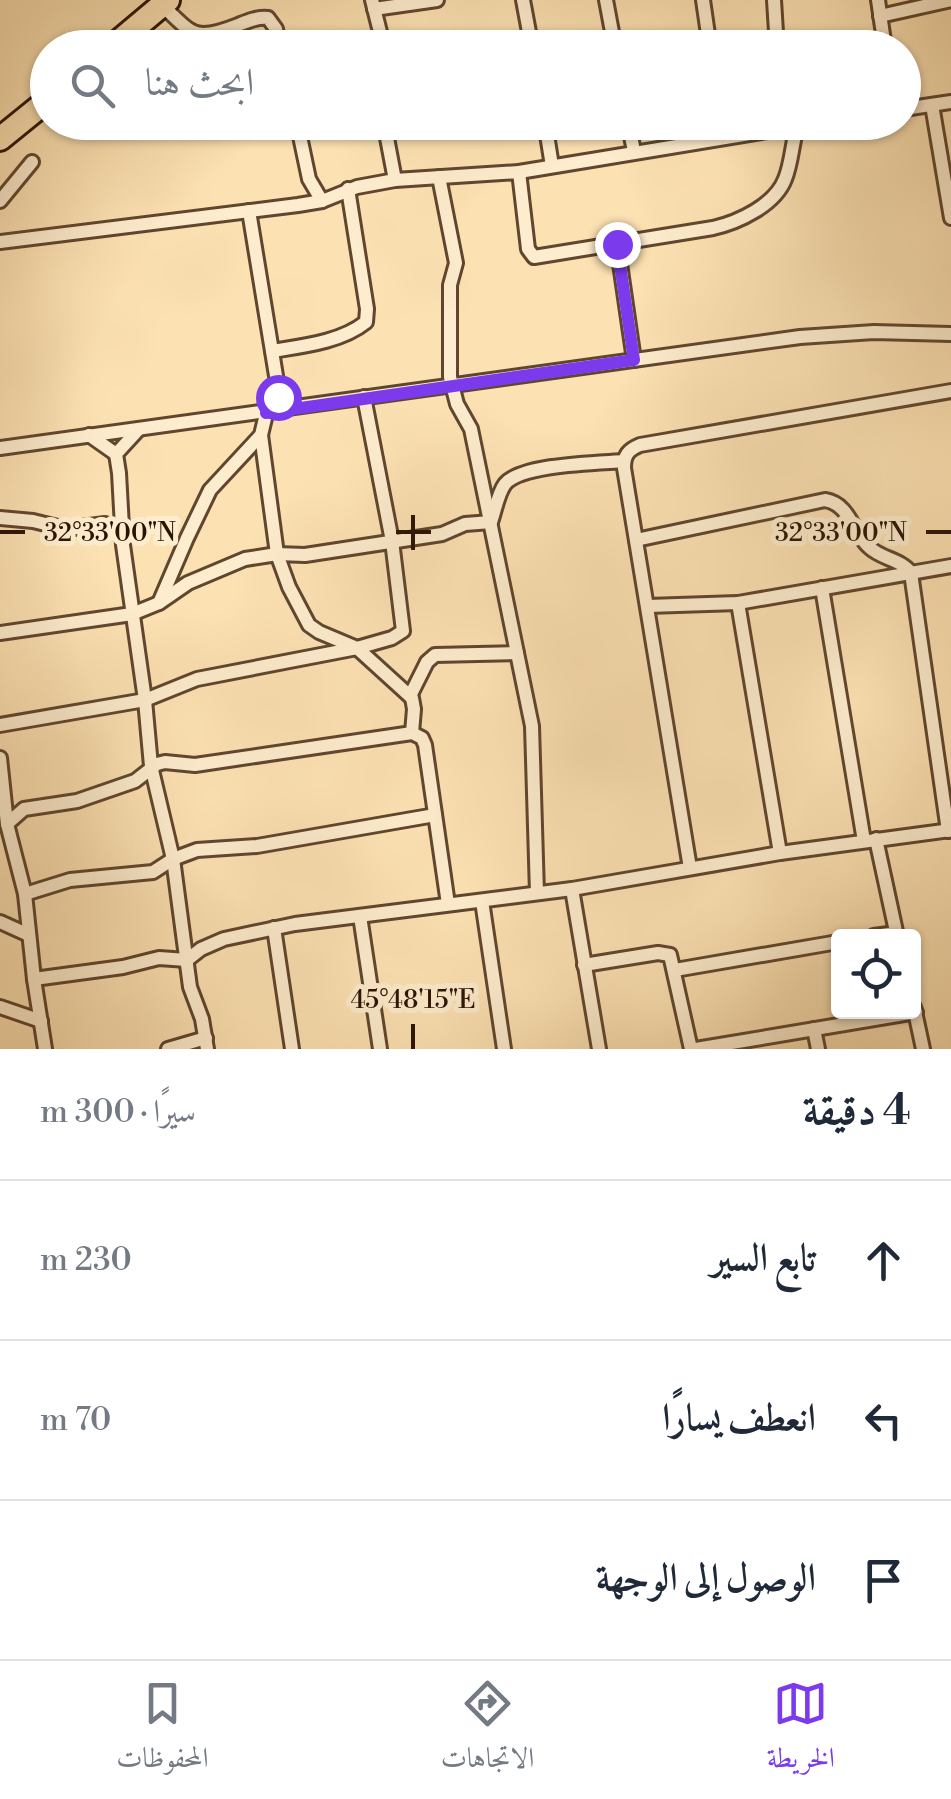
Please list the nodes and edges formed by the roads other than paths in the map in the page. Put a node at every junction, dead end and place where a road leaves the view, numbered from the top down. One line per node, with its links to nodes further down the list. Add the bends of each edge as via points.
1 (437, 0): 9 (street)
2 (523, 0): 16 (street)
3 (606, 0): 17 (street)
4 (702, 0): 18 (street)
5 (774, 0): 19 (street)
6 (878, 0): 10 (street)
7 (951, 0): 10 (street)
8 (165, 3): 11 (highway); 12 (street)
9 (374, 4): 15 (street)
10 (880, 16): 20 (street)
11 (133, 30)
12 (191, 30)
13 (225, 30): 14 (street, via 268,18)
14 (276, 30)
15 (380, 30)
16 (529, 30)
17 (612, 30)
18 (707, 30)
19 (776, 30)
20 (882, 30)
21 (951, 102): 22 (street)
22 (932, 105): 23 (street); 38 (street)
23 (921, 107)
24 (30, 115): 25 (highway)
25 (0, 139)
26 (301, 140): 40 (street)
27 (387, 140): 37 (street)
28 (548, 140): 34 (street)
29 (632, 140): 32 (street)
30 (710, 140): 32 (street)
31 (794, 140): 45 (street, via 778,193 737,221)
32 (634, 151): 34 (street)
33 (32, 162): 41 (street)
34 (552, 166): 35 (street)
35 (519, 172): 36 (street); 45 (street, via 531,256)
36 (439, 177): 37 (street); 49 (street, via 456,255 450,285)
37 (395, 180): 39 (street)
38 (948, 187): 43 (street)
39 (348, 189): 40 (street); 47 (street, via 366,322 311,345)
40 (322, 200): 42 (street)
41 (0, 201)
42 (249, 211): 44 (street); 47 (street)
43 (951, 218)
44 (0, 242)
45 (617, 244): 48 (street)
46 (951, 334): 48 (street, via 833,334)
47 (272, 351): 52 (street, via 279,394)
48 (634, 360): 49 (street)
49 (452, 385): 51 (street); 60 (street, via 471,429)
50 (951, 391): 58 (street, via 640,445)
51 (364, 398): 52 (street); 63 (street)
52 (266, 413): 53 (street); 55 (street)
53 (140, 428): 54 (street); 57 (street)
54 (89, 435): 56 (street); 57 (street)
55 (261, 435): 64 (street); 68 (street, via 210,490)
56 (0, 448)
57 (116, 454): 61 (street)
58 (624, 461): 60 (street, via 513,477); 62 (street)
59 (0, 518): 61 (street, via 66,530 105,524)
60 (491, 522): 63 (street); 74 (street)
61 (122, 532): 71 (street)
62 (636, 540): 66 (street, via 825,500 841,506 866,546); 70 (street)
63 (392, 541): 64 (street); 73 (street, via 403,632)
64 (278, 554): 68 (street, via 244,559); 73 (street, via 309,625)
65 (951, 566): 66 (street)
66 (910, 574): 67 (street); 83 (street)
67 (822, 588): 69 (street); 84 (street)
68 (160, 603): 71 (street)
69 (738, 603): 70 (street); 85 (street)
70 (648, 606): 87 (street)
71 (132, 614): 72 (street); 76 (street)
72 (0, 634)
73 (358, 648): 75 (street); 76 (street, via 197,679)
74 (517, 652): 75 (street, via 435,654); 90 (street, via 532,726)
75 (410, 696): 78 (street)
76 (145, 700): 77 (street); 80 (street)
77 (0, 724)
78 (412, 733): 80 (street); 81 (street, via 425,745)
79 (0, 761): 82 (street)
80 (151, 766): 82 (street, via 134,781 77,801 24,809); 86 (street)
81 (435, 815): 86 (street); 92 (street)
82 (7, 824): 89 (street)
83 (950, 831): 84 (street)
84 (870, 840): 85 (street); 96 (street)
85 (780, 853): 87 (street)
86 (172, 859): 89 (street, via 154,872 70,880); 99 (street)
87 (690, 868): 88 (street)
88 (572, 889): 90 (street); 100 (street)
89 (26, 894): 97 (street)
90 (537, 894): 91 (street)
91 (482, 901): 92 (street); 114 (street)
92 (448, 904): 93 (street)
93 (360, 916): 95 (street); 113 (street)
94 (0, 922): 97 (street)
95 (274, 928): 99 (street, via 224,939); 112 (street)
96 (894, 929)
97 (29, 936): 102 (street)
98 (831, 943): 101 (street)
99 (187, 960): 102 (street, via 160,958); 108 (street)
100 (584, 965): 101 (street, via 662,953); 115 (street)
101 (675, 970): 116 (street)
102 (34, 979): 106 (street)
103 (0, 1007): 106 (street)
104 (862, 1019): 107 (street)
105 (916, 1019): 118 (street)
106 (41, 1021): 110 (street)
107 (814, 1029): 109 (street); 117 (street)
108 (206, 1044): 111 (street)
109 (734, 1046): 116 (street)
110 (45, 1049)
111 (168, 1049)
112 (292, 1049)
113 (380, 1049)
114 (504, 1049)
115 (599, 1049)
116 (693, 1049)
117 (818, 1049)
118 (923, 1049)

